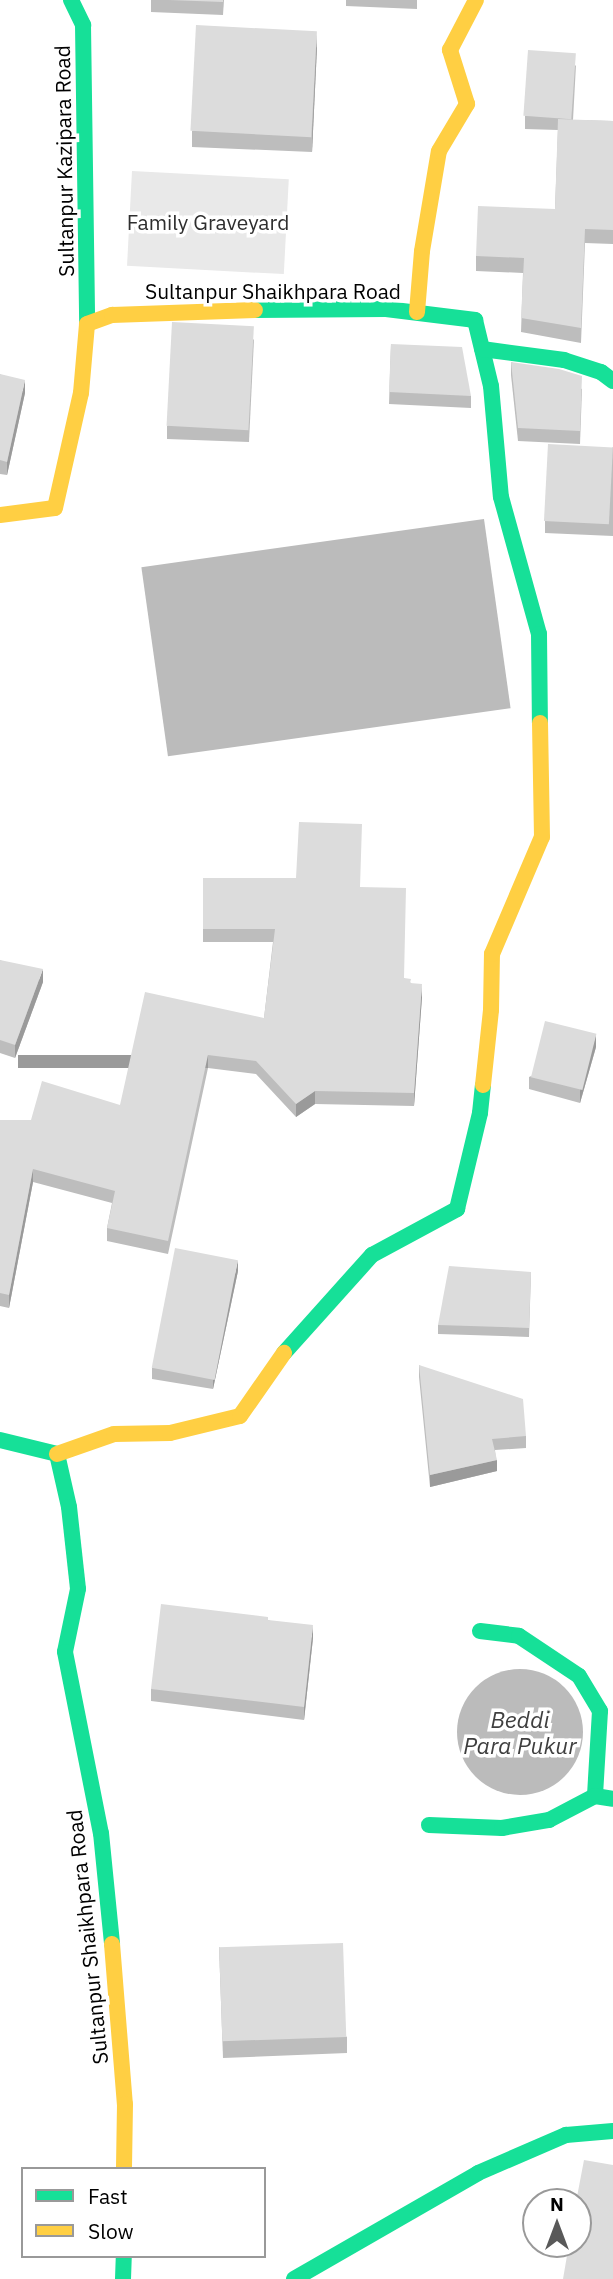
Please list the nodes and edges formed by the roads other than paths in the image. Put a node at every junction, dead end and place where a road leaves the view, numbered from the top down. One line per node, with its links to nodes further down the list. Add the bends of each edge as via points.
1 (71, 0): 4 (street, Sultanpur Kazipara Road, via 83,25)
2 (476, 0): 3 (street, via 450,50 467,104 439,151)
3 (417, 313): 4 (street, Sultanpur Shaikhpara Road, via 386,309 148,312 112,315); 5 (street, Sultanpur Shaikhpara Road, via 475,320)
4 (87, 324): 7 (street, via 80,393 55,508)
5 (482, 349): 6 (street, via 564,360 601,372); 9 (street, Sultanpur Shaikhpara Road, via 491,386 501,497 539,634 542,837 492,954 480,1113 457,1209 372,1255 284,1353 240,1416 170,1433 114,1434)
6 (613, 381)
7 (0, 515)
8 (0, 1440): 9 (street)
9 (57, 1454): 15 (street, Sultanpur Shaikhpara Road, via 69,1507 78,1589 65,1652 101,1833 120,2008)
10 (480, 1631): 11 (street, via 520,1636 579,1676 600,1711)
11 (595, 1796): 12 (street); 13 (street, via 549,1820 502,1828)
12 (613, 1798)
13 (429, 1825)
14 (613, 2131): 18 (street, via 566,2135 478,2173)
15 (124, 2167)
16 (124, 2258): 17 (street)
17 (123, 2279)
18 (294, 2279)

